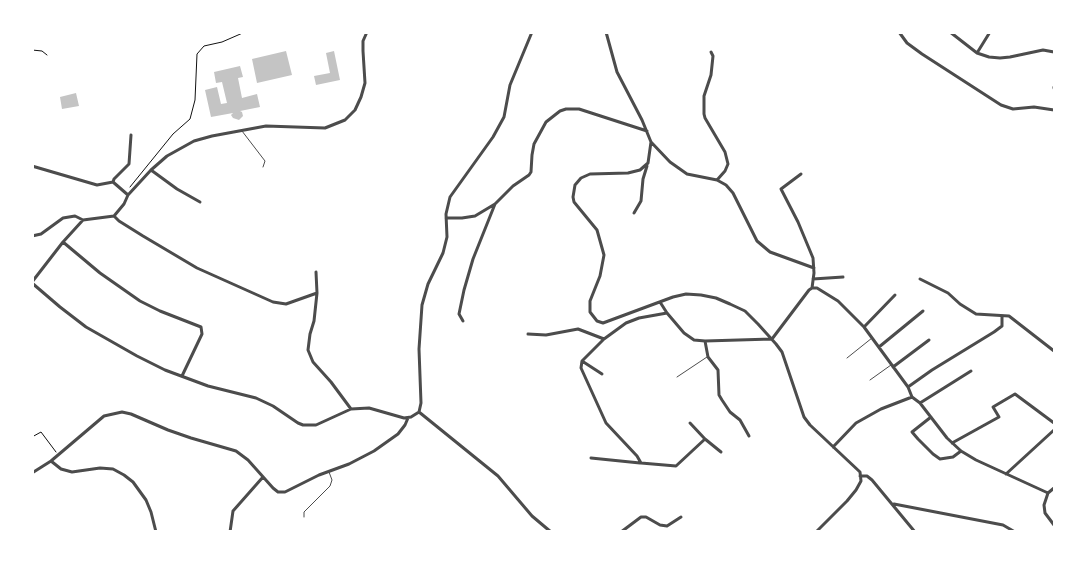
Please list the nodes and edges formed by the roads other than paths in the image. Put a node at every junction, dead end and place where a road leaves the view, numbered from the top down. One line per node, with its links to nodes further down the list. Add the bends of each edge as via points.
1 (367, 32): 11 (street, via 363,51 365,83 349,118 325,128 266,126)
2 (532, 32): 27 (street, via 510,84 504,117 450,197)
3 (606, 32): 12 (street, via 617,72)
4 (898, 32): 10 (street, via 922,54 1002,105 1013,109 1034,107)
5 (950, 32): 9 (street)
6 (990, 32): 9 (street)
7 (711, 52): 20 (street, via 712,75 704,96 704,114 728,164)
8 (1054, 52): 9 (street, via 1043,50 1000,58)
9 (977, 53)
10 (1054, 110)
11 (242, 130): 17 (lane, via 265,161); 18 (street, via 194,141 167,156)
12 (647, 132): 14 (street); 24 (street, via 579,109 560,111 546,122 534,144 532,172)
13 (131, 135): 21 (street, via 129,164)
14 (651, 142): 15 (street); 20 (street, via 687,174)
15 (648, 163): 25 (street, via 641,201); 40 (street, via 640,170 628,173 590,174 581,178 575,185 573,197 577,208 597,230 603,246 600,276 590,301 593,317 603,323)
16 (32, 166): 21 (street, via 97,185)
17 (263, 166)
18 (151, 170): 22 (street); 23 (street)
19 (801, 174): 31 (street, via 781,191 807,241)
20 (717, 180): 31 (street, via 733,193 757,241 770,252)
21 (113, 182): 22 (street)
22 (128, 195): 26 (street)
23 (200, 202)
24 (495, 204): 27 (street, via 470,217); 44 (street, via 464,290 459,314)
25 (634, 213)
26 (114, 216): 28 (street); 38 (street, via 197,268 273,302 286,304)
27 (446, 218): 67 (street, via 447,237 443,253 428,284 422,306)
28 (83, 220): 29 (street, via 75,216 62,218 41,234); 30 (street)
29 (32, 236)
30 (63, 242): 36 (street); 60 (street, via 140,301 201,327 202,334)
31 (814, 268): 34 (street)
32 (316, 272): 38 (street)
33 (843, 277): 34 (street)
34 (813, 279): 37 (street)
35 (920, 279): 43 (street, via 948,293 976,314)
36 (32, 282): 60 (street, via 86,327 137,356)
37 (812, 288): 45 (street, via 838,301); 48 (street)
38 (318, 294): 66 (street, via 309,356)
39 (895, 295): 45 (street)
40 (660, 302): 42 (street); 48 (street, via 686,294 716,298 745,312)
41 (923, 311): 52 (street)
42 (667, 313): 49 (street, via 626,323); 51 (street, via 684,333 694,340)
43 (1002, 316): 53 (street, via 1009,316); 63 (street, via 1002,326)
44 (463, 321)
45 (864, 327): 47 (street)
46 (528, 334): 49 (street, via 578,329)
47 (872, 337): 52 (street); 55 (lane)
48 (772, 338): 51 (street); 76 (street, via 782,352 804,417)
49 (604, 339): 56 (street)
50 (929, 340): 57 (street)
51 (705, 341): 54 (street)
52 (879, 347): 57 (street)
53 (1054, 351)
54 (708, 357): 61 (lane); 73 (street, via 718,370 719,395)
55 (847, 358)
56 (582, 361): 59 (street); 81 (street, via 581,368 606,423)
57 (892, 366): 62 (lane); 63 (street)
58 (971, 371): 65 (street)
59 (602, 374)
60 (182, 376): 66 (street, via 256,398 303,425 316,425)
61 (676, 376)
62 (870, 380)
63 (908, 387): 64 (street)
64 (912, 397): 65 (street); 76 (street, via 856,423)
65 (920, 403): 68 (street)
66 (351, 409): 69 (street, via 369,408)
67 (419, 412): 69 (street); 95 (street, via 498,476 532,516)
68 (931, 417): 75 (street); 77 (street, via 912,432 918,439 940,459 953,457)
69 (408, 418): 82 (street, via 402,430 383,446)
70 (690, 423): 74 (street)
71 (1054, 423): 75 (street, via 1015,394 993,407 999,417)
72 (1054, 430): 84 (street)
73 (749, 436)
74 (705, 438): 78 (street); 81 (street, via 676,466)
75 (952, 443): 77 (street)
76 (833, 446): 85 (street, via 860,472)
77 (961, 451): 84 (street)
78 (721, 452)
79 (591, 458): 81 (street)
80 (51, 460): 83 (street); 86 (street, via 104,416 122,412 191,438 230,448 243,456); 93 (street, via 66,471 107,468 124,475 146,500)
81 (641, 463)
82 (329, 471): 86 (street, via 282,493); 90 (lane, via 330,486 304,512)
83 (32, 473)
84 (1006, 474): 88 (street)
85 (860, 476): 89 (street, via 872,480); 97 (street, via 861,481 847,501)
86 (263, 477): 94 (street, via 233,511)
87 (1054, 488): 88 (street)
88 (1048, 493): 92 (street, via 1045,512)
89 (894, 504): 98 (street); 99 (street, via 1003,525)
90 (304, 517)
91 (681, 517): 96 (street, via 667,526 641,517)
92 (1054, 525)
93 (156, 532)
94 (230, 532)
95 (551, 532)
96 (620, 532)
97 (816, 532)
98 (915, 532)
99 (1015, 532)

